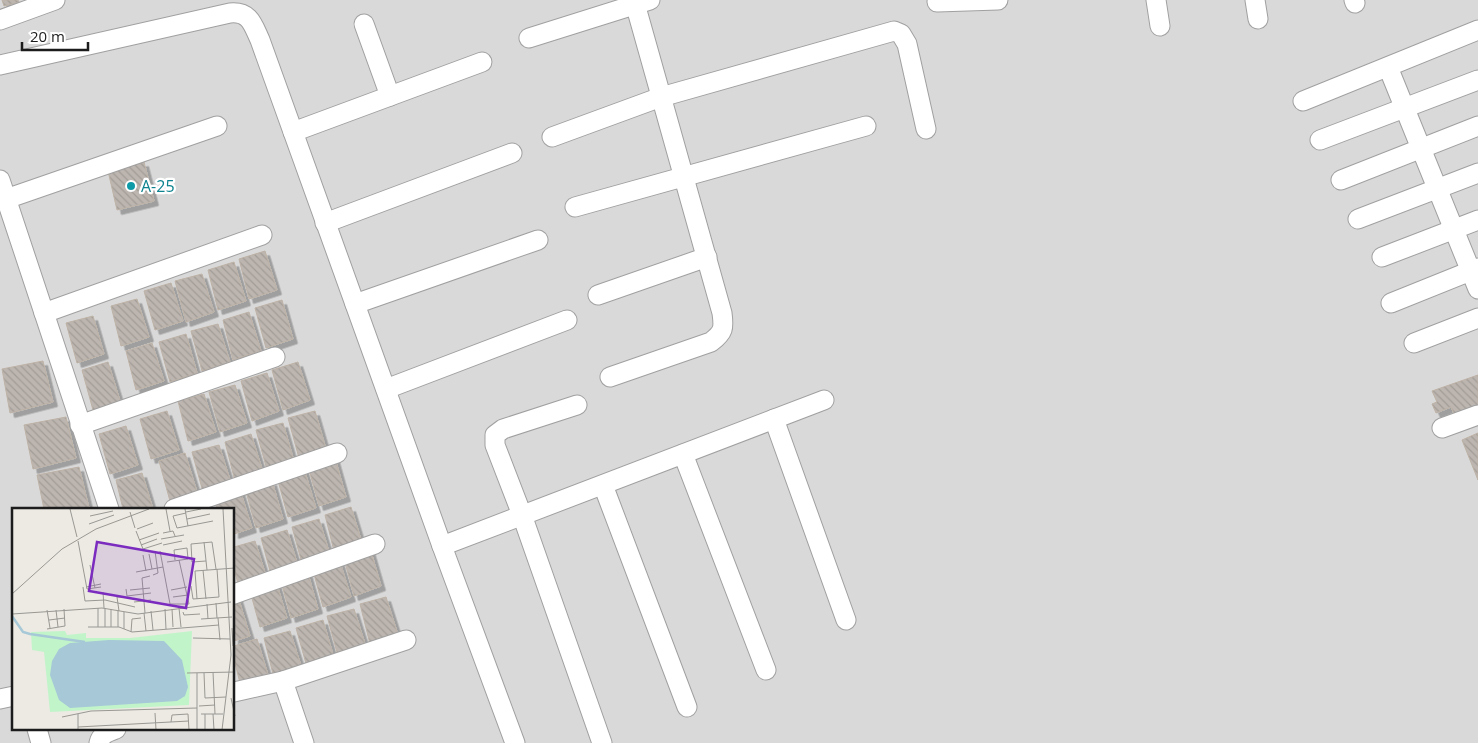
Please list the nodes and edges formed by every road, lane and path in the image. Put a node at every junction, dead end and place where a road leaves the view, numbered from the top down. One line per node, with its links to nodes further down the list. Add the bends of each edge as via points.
1 (55, 0): 8 (street)
2 (998, 0): 6 (street)
3 (1156, 0): 10 (street)
4 (1255, 0): 7 (street)
5 (639, 1): 12 (street); 18 (street)
6 (937, 2)
7 (1258, 18)
8 (0, 20)
9 (364, 24): 17 (street)
10 (1160, 26)
11 (1478, 30): 15 (street)
12 (529, 38)
13 (482, 62): 17 (street)
14 (0, 65): 25 (street, via 237,12 244,14 254,26)
15 (1388, 67): 19 (street); 20 (street)
16 (1478, 80): 20 (street)
17 (390, 96): 25 (street)
18 (661, 97): 24 (street, via 894,31 902,34 907,44); 26 (street); 31 (street)
19 (1304, 101)
20 (1405, 108): 27 (street); 28 (street)
21 (217, 126): 35 (street)
22 (866, 126): 31 (street)
23 (1478, 126): 28 (street)
24 (926, 128)
25 (293, 132): 39 (street)
26 (552, 137)
27 (1320, 140)
28 (1421, 148): 33 (street); 34 (street)
29 (512, 153): 39 (street)
30 (1478, 173): 34 (street)
31 (684, 176): 36 (street); 43 (street)
32 (0, 180): 35 (street)
33 (1340, 180)
34 (1437, 188): 37 (street); 40 (street)
35 (6, 200): 50 (street)
36 (575, 207)
37 (1358, 219)
38 (1478, 220): 40 (street)
39 (326, 224): 49 (street)
40 (1454, 229): 44 (street); 45 (street)
41 (262, 236): 50 (street)
42 (538, 240): 49 (street)
43 (707, 257): 47 (street); 55 (street, via 722,313 724,326 720,335 711,342)
44 (1382, 257)
45 (1474, 270): 46 (street); 48 (street)
46 (1478, 289)
47 (598, 295)
48 (1391, 303)
49 (355, 304): 56 (street)
50 (44, 313): 61 (street)
51 (1478, 318): 53 (street)
52 (567, 320): 56 (street)
53 (1414, 343)
54 (275, 357): 61 (street)
55 (610, 377)
56 (386, 389): 70 (street)
57 (824, 400): 60 (street)
58 (577, 405): 68 (street, via 503,429 495,435 495,445)
59 (1478, 414): 62 (street)
60 (774, 419): 64 (street); 72 (street)
61 (80, 425): 66 (street)
62 (1442, 428)
63 (337, 453): 67 (street)
64 (683, 454): 65 (street); 74 (street)
65 (603, 484): 68 (street); 77 (street)
66 (109, 508)
67 (177, 508)
68 (522, 515): 70 (street); 84 (street)
69 (375, 544): 71 (street)
70 (442, 546): 83 (street)
71 (235, 594)
72 (846, 620)
73 (406, 640): 75 (street)
74 (766, 670)
75 (283, 681): 76 (street); 82 (street)
76 (235, 692)
77 (688, 708)
78 (37, 730): 80 (street)
79 (113, 730): 81 (street, via 102,736)
80 (41, 743)
81 (99, 743)
82 (304, 743)
83 (515, 743)
84 (602, 743)

